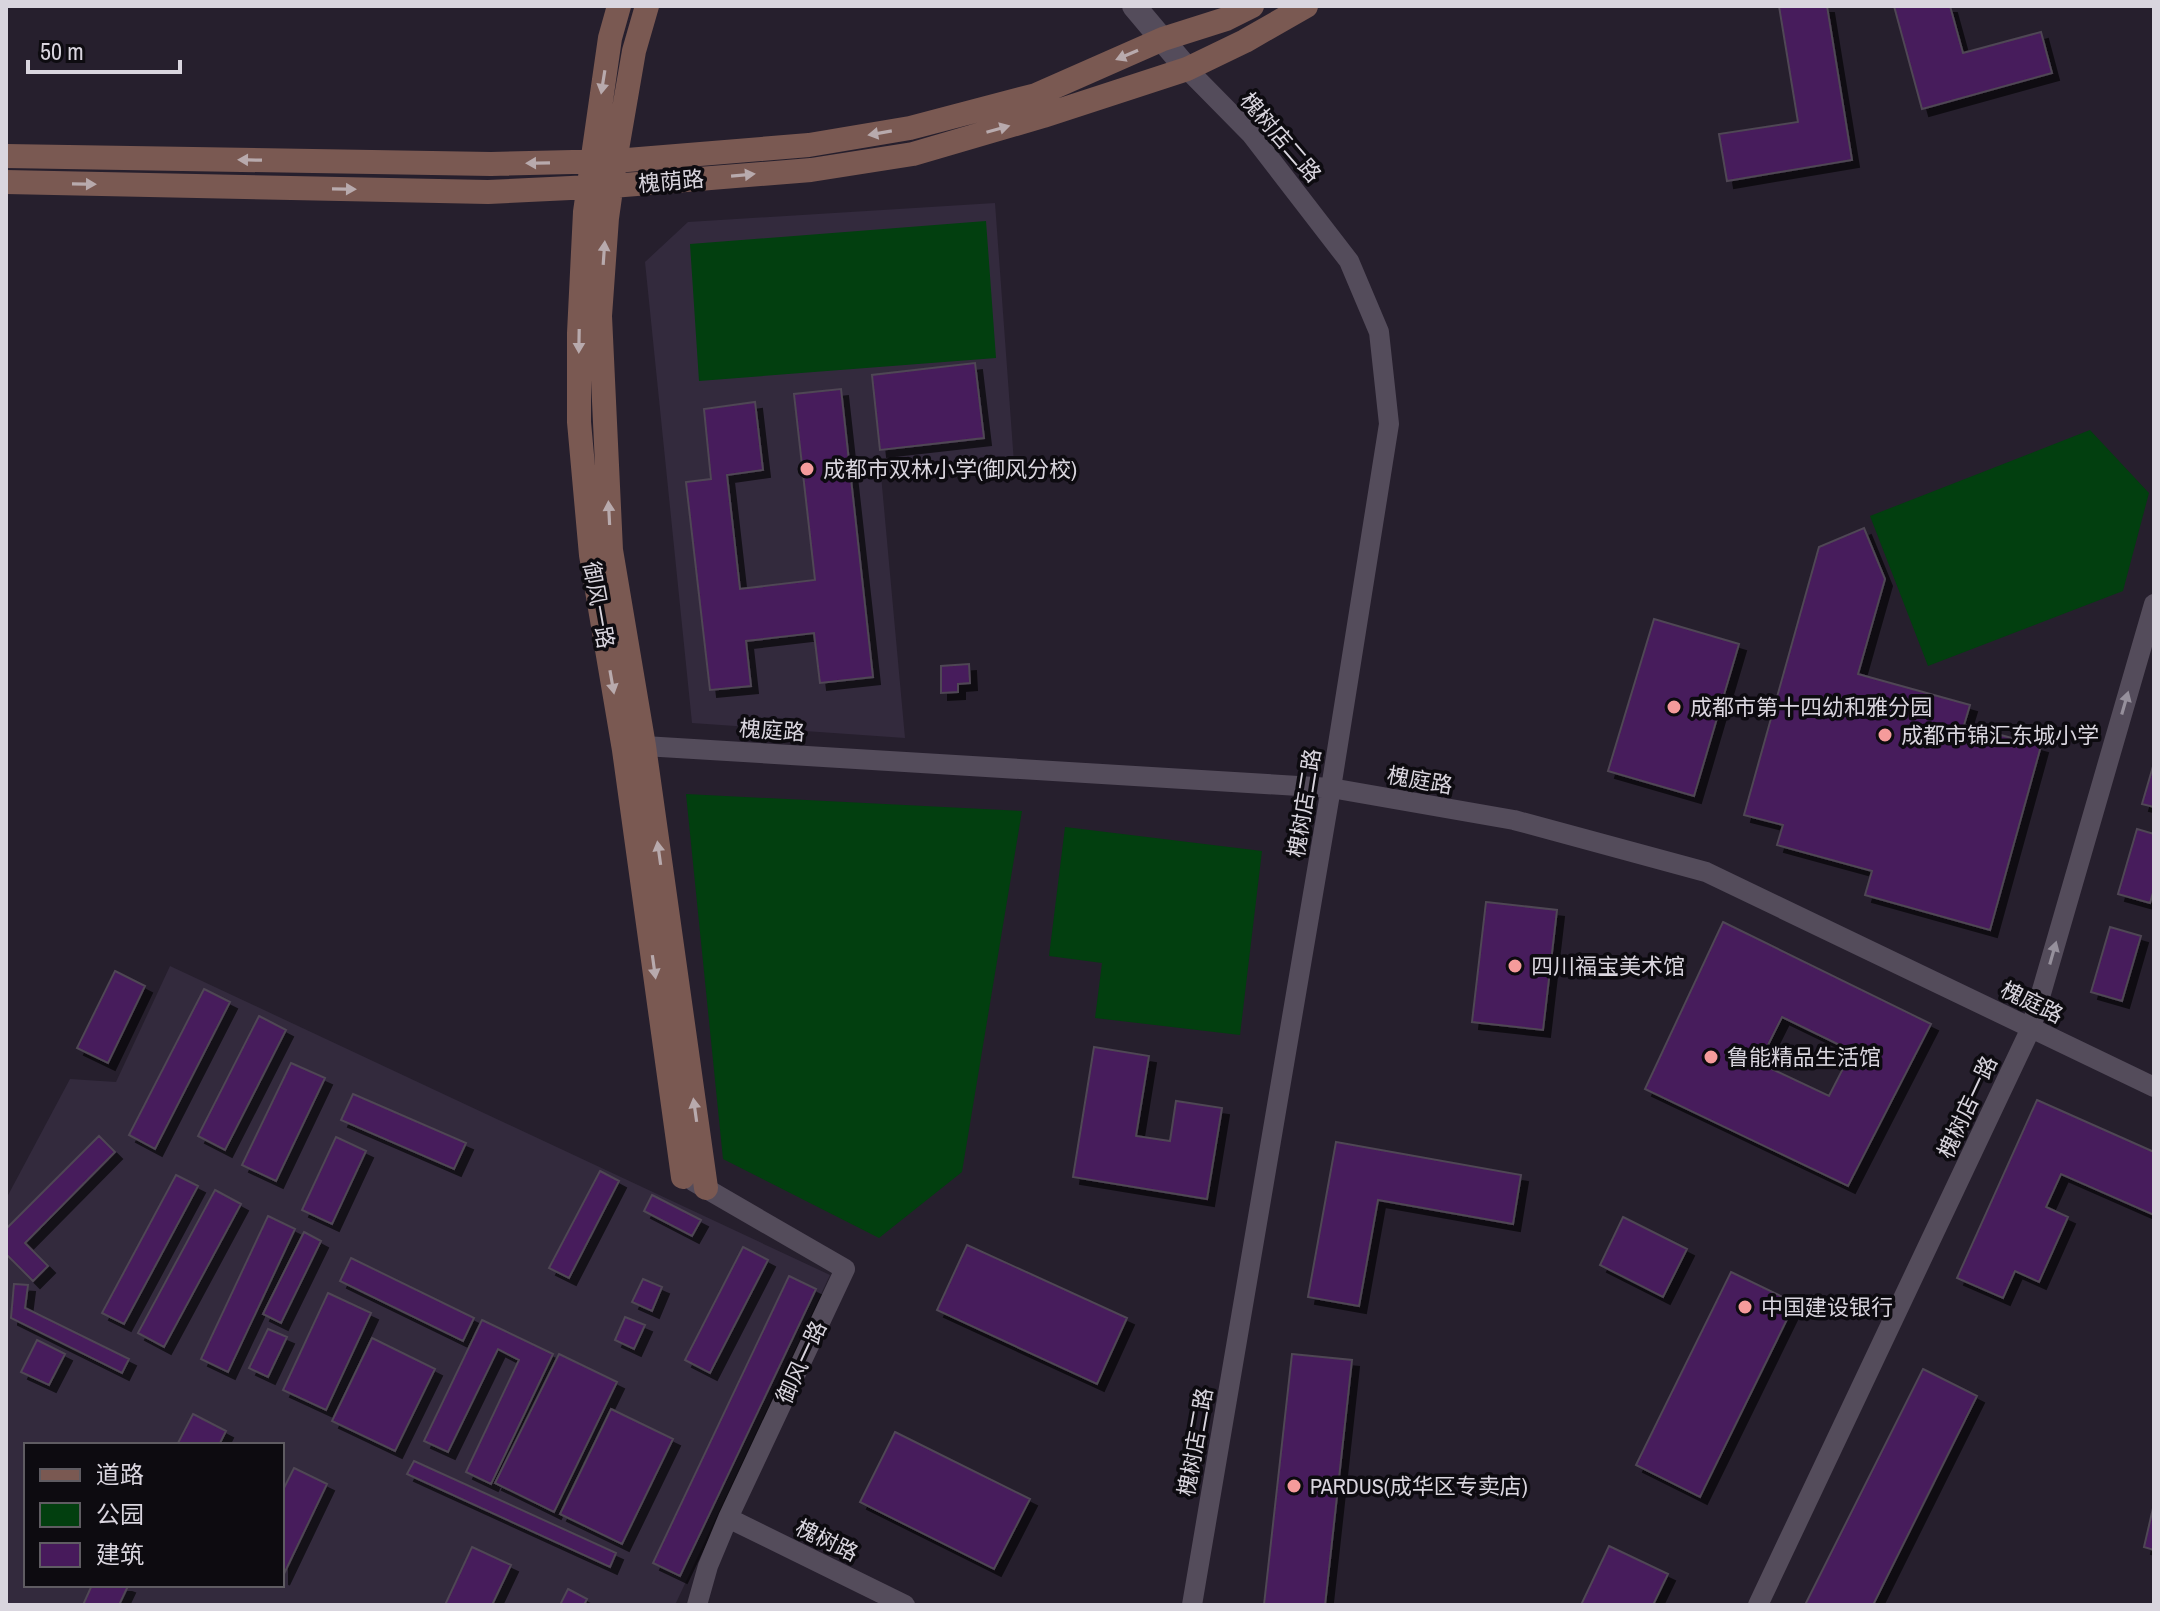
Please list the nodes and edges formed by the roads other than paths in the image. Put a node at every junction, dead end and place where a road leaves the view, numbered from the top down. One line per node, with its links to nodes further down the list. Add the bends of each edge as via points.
1 (619, 6): 9 (main road, 御风一路, one-way to 9, via 610,38)
2 (647, 6): 9 (main road, 御风一路)
3 (1134, 6): 6 (street)
4 (1252, 6): 6 (main road, 槐荫路)
5 (1306, 6): 7 (main road, 槐荫路)
6 (1163, 39): 7 (street); 9 (main road, 槐荫路, one-way to 9, via 1036,95 910,128 809,145)
7 (1187, 69): 11 (main road, 槐荫路, one-way to 7, via 811,170 913,154); 14 (street, 槐树店二路, via 1251,134 1333,239 1349,261 1379,332 1389,424)
8 (6, 156): 9 (main road, 槐荫路, one-way to 8)
9 (603, 161): 11 (main road, 御风一路)
10 (6, 182): 11 (main road, 槐荫路, one-way to 11, via 488,192)
11 (600, 186): 13 (main road, 御风一路, via 585,212 579,422 591,555)
12 (2154, 604): 15 (street, 槐树店一路, one-way to 12)
13 (634, 748): 14 (street, 槐庭路); 17 (main road, 御风一路, one-way to 17); 18 (main road, 御风一路, one-way to 13)
14 (1331, 788): 15 (street, 槐庭路, via 1514,820 1706,872); 22 (street, 槐树店二路)
15 (2031, 1028): 16 (street, 槐庭路); 23 (street, 槐树店一路)
16 (2154, 1087)
17 (683, 1177): 18 (street, 御风一路)
18 (706, 1188): 19 (street, 御风一路, via 845,1269)
19 (728, 1518): 20 (street, 御风一路); 21 (street, 槐树路)
20 (697, 1605)
21 (905, 1605)
22 (1192, 1605)
23 (1758, 1605)

